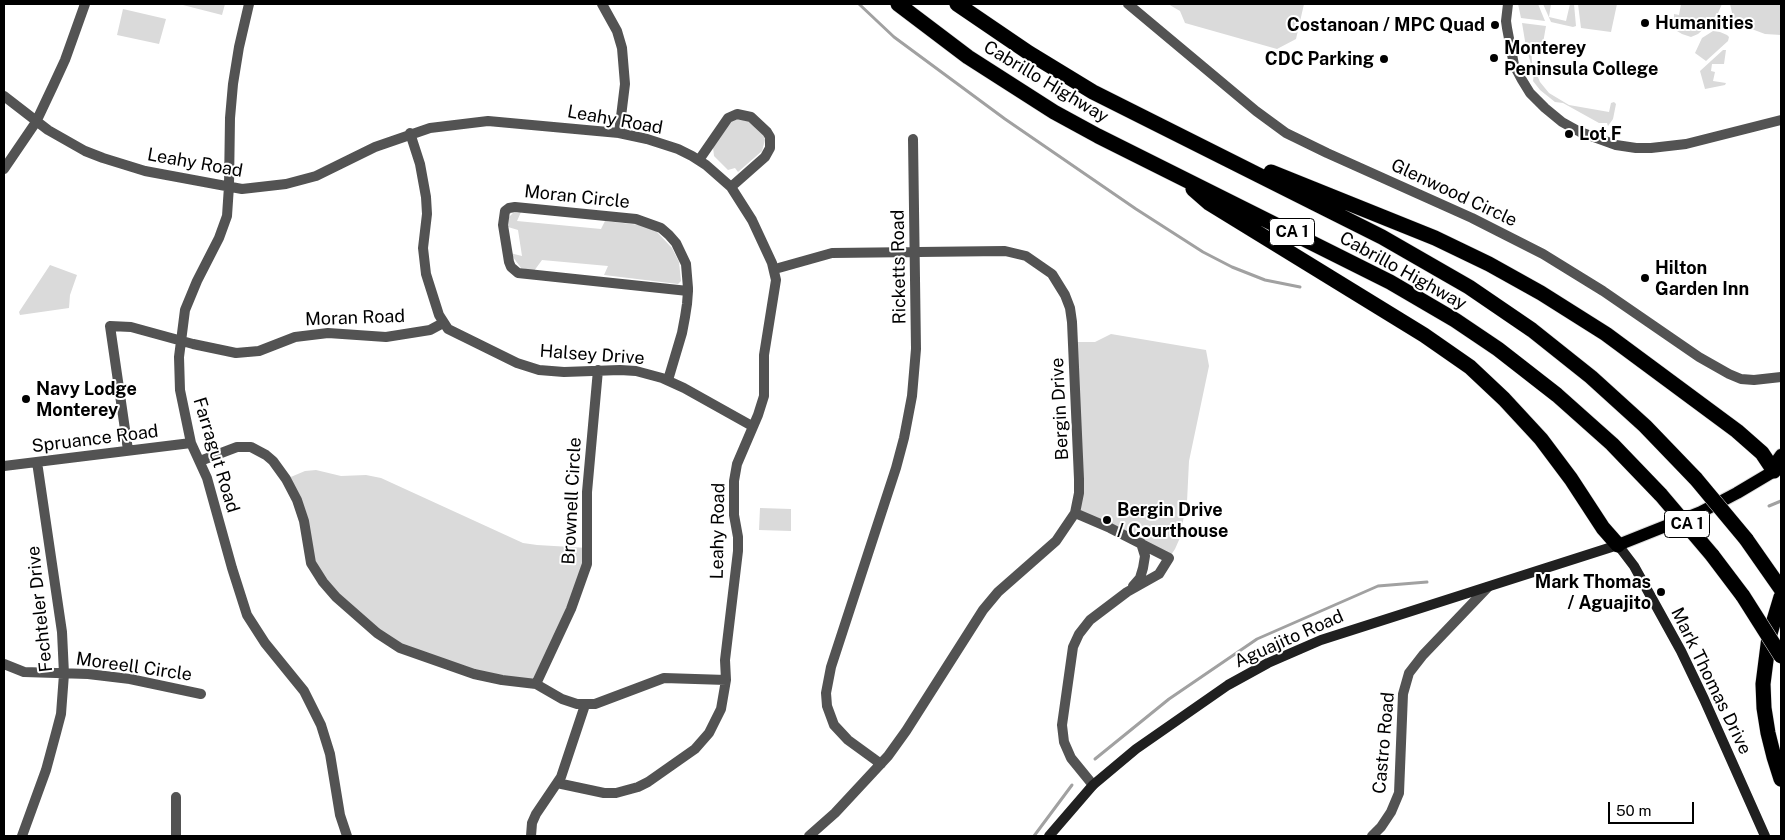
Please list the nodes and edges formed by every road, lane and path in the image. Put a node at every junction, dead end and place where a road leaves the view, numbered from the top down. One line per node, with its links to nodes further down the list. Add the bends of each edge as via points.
1 (85, 4): 10 (street, via 65,60)
2 (249, 4): 18 (street, Farragut Road, via 233,84)
3 (602, 4): 12 (street, via 622,48 625,84)
4 (898, 4): 17 (highway, Cabrillo Highway / CA 1, via 1033,99)
5 (957, 4): 14 (highway, Cabrillo Highway / CA 1, via 1072,80)
6 (1128, 4): 26 (street, Glenwood Circle, via 1286,133 1543,254 1729,374 1754,380)
7 (1508, 4): 9 (street, via 1507,28 1514,65 1522,80 1545,108 1580,132 1616,145 1651,148 1686,144)
8 (4, 96): 10 (street, Leahy Road)
9 (1781, 120)
10 (36, 122): 16 (street); 18 (street, Leahy Road, via 85,151 124,166)
11 (410, 133): 12 (street, Leahy Road, via 488,121); 18 (street, Leahy Road, via 301,181 242,189); 23 (street, via 426,197 423,248 426,274)
12 (619, 133): 15 (street, Leahy Road, via 663,143)
13 (913, 138): 20 (street, Ricketts Road)
14 (1182, 138): 35 (highway, via 1419,231 1525,283 1606,334 1737,431); 40 (highway, Cabrillo Highway / CA 1, bridge, via 1404,249 1490,301 1552,345 1598,382 1696,479)
15 (699, 160): 19 (street, Leahy Road); 19 (street, via 728,118 737,114 751,117 767,132 770,148 765,157)
16 (4, 169)
17 (1179, 176): 38 (highway, via 1209,203 1424,334 1478,374 1546,446); 43 (highway, Cabrillo Highway / CA 1, bridge, via 1390,282 1476,334 1518,364 1612,444 1661,494 1728,576)
18 (229, 186): 24 (street, Farragut Road, via 224,226 191,293)
19 (731, 187): 21 (street, Leahy Road, via 752,220)
20 (915, 251): 21 (street, Bergin Drive, via 832,253); 36 (street, Bergin Drive, via 1016,253 1034,260 1059,283 1070,308 1072,322 1079,479); 50 (street, Ricketts Road, via 916,349 904,438 831,667 826,693 826,706 834,725 848,740)
21 (775, 269): 28 (street, Leahy Road, via 775,290 764,355 764,396)
22 (688, 291): 22 (street, Moran Circle, via 682,254 661,228 617,216 515,206 505,211 502,225 509,262 518,273); 27 (street, Moran Circle, via 682,333)
23 (443, 323): 24 (street, Moran Road, via 430,330 386,336 328,333 295,337 247,353); 25 (street, Halsey Drive, via 456,334 528,367 552,372)
24 (180, 341): 29 (street, Farragut Road, via 178,373); 30 (street, Moran Road, via 131,327 110,326)
25 (598, 370): 27 (street, Halsey Drive, via 636,372); 47 (street, Brownell Circle, via 587,492 587,564)
26 (1781, 378)
27 (668, 380): 28 (street, Halsey Drive)
28 (752, 426): 46 (street, Leahy Road, via 734,481 738,551 725,660)
29 (191, 443): 30 (street, Spruance Road); 32 (street, Farragut Road)
30 (128, 450): 33 (street, Spruance Road)
31 (1781, 455): 35 (main road, via 1776,462)
32 (200, 461): 47 (street, via 237,447 251,447 273,461 299,505 308,550 317,574 329,591 384,638 400,648 458,669); 57 (street, Farragut Road, via 248,615 264,643 304,690 321,724)
33 (37, 462): 34 (street, Spruance Road); 45 (street, Fechteler Drive, via 62,632)
34 (4, 466)
35 (1778, 471): 38 (main road, via 1701,512)
36 (1075, 514): 37 (street); 50 (street, Bergin Drive, via 1056,541 998,592 984,610)
37 (1141, 544): 41 (street, via 1144,568 1140,578); 41 (street, via 1169,558 1159,574)
38 (1618, 545): 39 (street, Aguajito Road); 62 (street, Mark Thomas Drive, via 1634,566 1681,651)
39 (1488, 587): 53 (street, Aguajito Road, via 1321,640 1268,664 1228,686 1151,738); 61 (street, Castro Road, via 1409,673 1403,694 1398,793 1391,812)
40 (1781, 589)
41 (1127, 592): 53 (street, via 1090,620 1073,647 1062,725 1064,742 1071,758)
42 (1781, 597): 51 (highway, via 1769,637 1764,684 1768,733)
43 (1781, 656)
44 (4, 664): 45 (street, Moreell Circle, via 24,672)
45 (64, 674): 48 (street, Moreell Circle, via 130,680); 55 (street, Fechteler Drive, via 56,734)
46 (726, 680): 49 (street, via 664,678); 52 (street, Leahy Road, via 721,709 709,733 694,749 648,782 628,790 604,793)
47 (536, 684): 49 (street, via 570,703)
48 (201, 694)
49 (585, 705): 52 (street)
50 (881, 764): 59 (street, Bergin Drive, via 835,813)
51 (1781, 779)
52 (557, 783): 58 (street, via 536,814)
53 (1093, 785): 60 (street, Aguajito Road)
54 (176, 797): 56 (street)
55 (22, 836)
56 (176, 836)
57 (347, 836)
58 (531, 836)
59 (808, 836)
60 (1049, 836)
61 (1372, 836)
62 (1765, 836)

